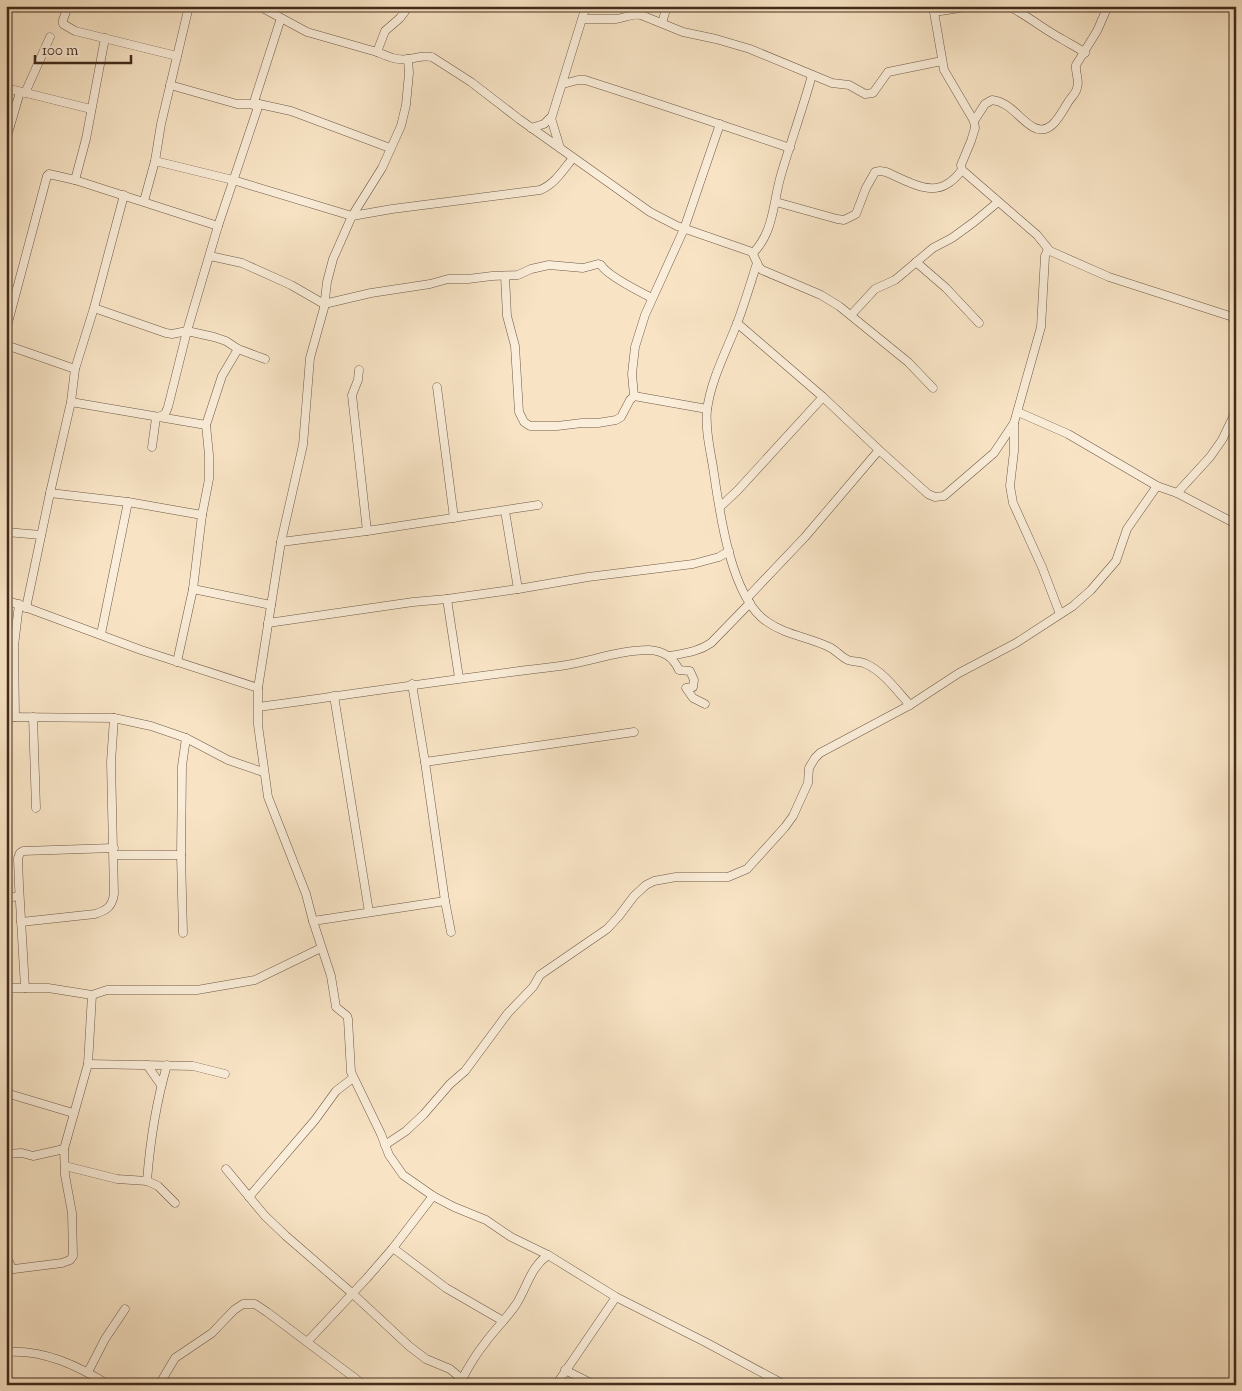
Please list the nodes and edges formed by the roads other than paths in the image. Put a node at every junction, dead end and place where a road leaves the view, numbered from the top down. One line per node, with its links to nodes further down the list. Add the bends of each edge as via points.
1 (68, 6): 15 (street, via 63,24 75,31)
2 (189, 6): 18 (street)
3 (409, 6): 16 (street, via 385,30)
4 (586, 6): 12 (street)
5 (666, 6): 13 (street)
6 (973, 6): 10 (street)
7 (1008, 6): 17 (street)
8 (1108, 6): 17 (street)
9 (261, 7): 11 (street)
10 (934, 9): 20 (street)
11 (281, 18): 16 (street, via 307,32); 26 (street)
12 (583, 19): 13 (street, via 614,19 635,14); 23 (street)
13 (662, 24): 21 (street, via 750,49)
14 (50, 37): 25 (street)
15 (105, 38): 18 (street); 27 (street)
16 (377, 52): 19 (street)
17 (1085, 53): 29 (street, via 1076,66 1076,93 1046,129 1034,128 1019,114 992,100 985,104)
18 (177, 56): 22 (street)
19 (408, 60): 31 (street, via 432,57); 33 (street, via 406,105 401,126)
20 (942, 61): 21 (street, via 888,72 869,95 849,85 832,84); 29 (street)
21 (812, 75): 35 (street)
22 (170, 84): 26 (street, via 238,104); 37 (street)
23 (563, 84): 28 (street); 30 (street, via 585,80)
24 (6, 88): 25 (street)
25 (23, 92): 27 (street); 32 (street)
26 (256, 105): 33 (street, via 292,111); 40 (street)
27 (91, 108): 39 (street)
28 (551, 118): 31 (street); 34 (street)
29 (974, 121): 38 (street, via 975,128 961,164)
30 (720, 124): 35 (street); 47 (street)
31 (531, 128): 34 (street)
32 (6, 140)
33 (390, 148): 45 (street, via 382,168)
34 (560, 148): 36 (street)
35 (790, 148): 43 (street)
36 (573, 158): 45 (street, via 555,181 540,190); 47 (street, via 650,212)
37 (155, 161): 40 (street); 42 (street)
38 (962, 170): 43 (street, via 948,184 933,188 886,172 875,172 856,214 844,220); 44 (street)
39 (75, 180): 41 (street); 61 (street, via 51,174 47,176)
40 (233, 180): 45 (street); 46 (street)
41 (124, 195): 42 (street); 56 (street)
42 (144, 201): 46 (street)
43 (776, 202): 49 (street, via 768,231)
44 (998, 202): 48 (street, via 1037,235); 51 (street)
45 (352, 216): 55 (street, via 333,259)
46 (218, 226): 50 (street)
47 (684, 229): 49 (street); 54 (street)
48 (1048, 249): 58 (street, via 1109,277); 75 (street, via 1041,327)
49 (753, 254): 52 (street)
50 (210, 256): 55 (street, via 249,266); 62 (street)
51 (916, 262): 57 (street, via 895,280 875,289); 60 (street)
52 (757, 263): 57 (street, via 762,270 821,295); 59 (street)
53 (505, 276): 54 (street, via 545,266 583,268 598,264); 55 (street, via 448,279); 70 (street, via 507,316 515,346 519,412 524,422 530,426 557,426 616,420)
54 (652, 298): 70 (street, via 635,347)
55 (324, 304): 94 (street, via 310,358 303,445)
56 (94, 308): 62 (street, via 166,333); 66 (street)
57 (851, 316): 69 (street, via 908,362)
58 (1236, 318)
59 (737, 323): 71 (street); 73 (street)
60 (979, 323)
61 (6, 330)
62 (187, 331): 64 (street, via 220,339); 76 (street, via 168,406 165,414)
63 (6, 346): 66 (street)
64 (238, 349): 65 (street); 78 (street, via 222,376)
65 (265, 359)
66 (76, 369): 72 (street)
67 (359, 370): 91 (street, via 352,395)
68 (437, 387): 89 (street)
69 (933, 388)
70 (634, 396): 73 (street)
71 (823, 397): 80 (street); 86 (street)
72 (71, 402): 76 (street); 82 (street)
73 (707, 409): 86 (street, via 708,436)
74 (1236, 411): 83 (street, via 1210,457)
75 (1018, 412): 77 (street); 81 (street, via 1068,434)
76 (156, 418): 78 (street); 79 (street)
77 (1014, 423): 80 (street, via 994,453 939,498 928,494); 103 (street, via 1010,486 1013,503)
78 (206, 426): 88 (street, via 209,479)
79 (152, 447)
80 (879, 450): 100 (street)
81 (1157, 486): 83 (street); 103 (street, via 1127,529 1116,561 1108,572 1077,603)
82 (50, 493): 84 (street); 93 (street)
83 (1177, 493): 90 (street)
84 (128, 502): 88 (street); 105 (street)
85 (538, 506): 87 (street)
86 (720, 507): 95 (street)
87 (504, 511): 89 (street); 97 (street)
88 (202, 516): 96 (street)
89 (454, 518): 91 (street)
90 (1236, 524)
91 (367, 531): 94 (street)
92 (6, 532): 93 (street)
93 (41, 535): 102 (street)
94 (282, 542): 101 (street)
95 (729, 551): 97 (street, via 694,564); 100 (street)
96 (193, 589): 101 (street); 107 (street)
97 (518, 589): 98 (street)
98 (447, 599): 104 (street); 108 (street)
99 (6, 600): 102 (street)
100 (748, 600): 106 (street, via 711,643 695,651); 113 (street, via 766,621 829,647 846,659 871,666)
101 (271, 605): 104 (street)
102 (22, 606): 105 (street); 115 (street, via 14,646)
103 (1060, 614): 113 (street, via 1016,644 959,673)
104 (268, 623): 110 (street)
105 (101, 634): 107 (street)
106 (670, 656): 108 (street, via 651,650 634,651 570,665); 112 (street, via 679,670 690,671 693,687 686,688 693,698)
107 (177, 662): 110 (street)
108 (459, 678): 109 (street)
109 (412, 684): 111 (street); 120 (street)
110 (258, 688): 114 (street)
111 (334, 696): 114 (street); 128 (street)
112 (705, 704)
113 (910, 705): 145 (street, via 845,738 814,758 808,783 793,816 776,838 741,872 728,877 662,879 646,885 607,929 540,975 465,1071 406,1131)
114 (258, 707): 121 (street)
115 (10, 717): 116 (street)
116 (33, 717): 117 (street); 122 (street)
117 (114, 718): 119 (street); 123 (street, via 111,762)
118 (634, 732): 120 (street)
119 (186, 738): 121 (street, via 228,760); 124 (street, via 182,766)
120 (425, 762): 127 (street)
121 (263, 772): 129 (street, via 268,797 306,894)
122 (36, 808)
123 (114, 852): 124 (street); 125 (street, via 23,851 18,858); 130 (street, via 113,900 106,911)
124 (181, 855): 132 (street)
125 (19, 896): 126 (street); 130 (street)
126 (6, 898)
127 (445, 901): 128 (street); 131 (street)
128 (369, 912): 129 (street)
129 (312, 921): 133 (street)
130 (21, 922): 135 (street)
131 (451, 932)
132 (183, 933)
133 (321, 948): 136 (street, via 255,980 197,990 107,990); 141 (street, via 331,976 336,1007 348,1019 349,1063)
134 (6, 988): 135 (street)
135 (25, 988): 136 (street)
136 (92, 995): 137 (street)
137 (88, 1064): 138 (street); 144 (street)
138 (147, 1065): 139 (street); 142 (street)
139 (167, 1066): 140 (street, via 193,1066); 142 (street)
140 (226, 1074)
141 (353, 1078): 145 (street); 152 (street, via 336,1091)
142 (161, 1086): 150 (street)
143 (6, 1093): 144 (street)
144 (73, 1113): 146 (street)
145 (385, 1145): 151 (street, via 403,1174)
146 (64, 1149): 147 (street, via 33,1156); 148 (street)
147 (6, 1154)
148 (65, 1166): 150 (street, via 117,1179); 157 (street, via 72,1213 73,1256 62,1263)
149 (226, 1169): 152 (street)
150 (147, 1181): 153 (street, via 158,1186)
151 (433, 1196): 154 (street); 156 (street, via 486,1220 511,1237)
152 (249, 1197): 158 (street, via 286,1236)
153 (175, 1203)
154 (393, 1248): 158 (street); 161 (street, via 446,1288)
155 (6, 1255): 157 (street)
156 (548, 1255): 159 (street); 161 (street, via 536,1264 518,1302)
157 (9, 1269)
158 (353, 1294): 162 (street); 166 (street, via 409,1346)
159 (616, 1297): 164 (street); 173 (street)
160 (125, 1309): 165 (street)
161 (503, 1321): 166 (street, via 471,1361)
162 (307, 1342): 168 (street, via 255,1304 243,1304 212,1333 175,1358); 169 (street)
163 (6, 1352): 165 (street, via 47,1356)
164 (565, 1370): 171 (street); 172 (street)
165 (88, 1372): 167 (street)
166 (462, 1379): 170 (street)
167 (109, 1385)
168 (158, 1385)
169 (364, 1385)
170 (469, 1385)
171 (556, 1385)
172 (596, 1385)
173 (785, 1385)

